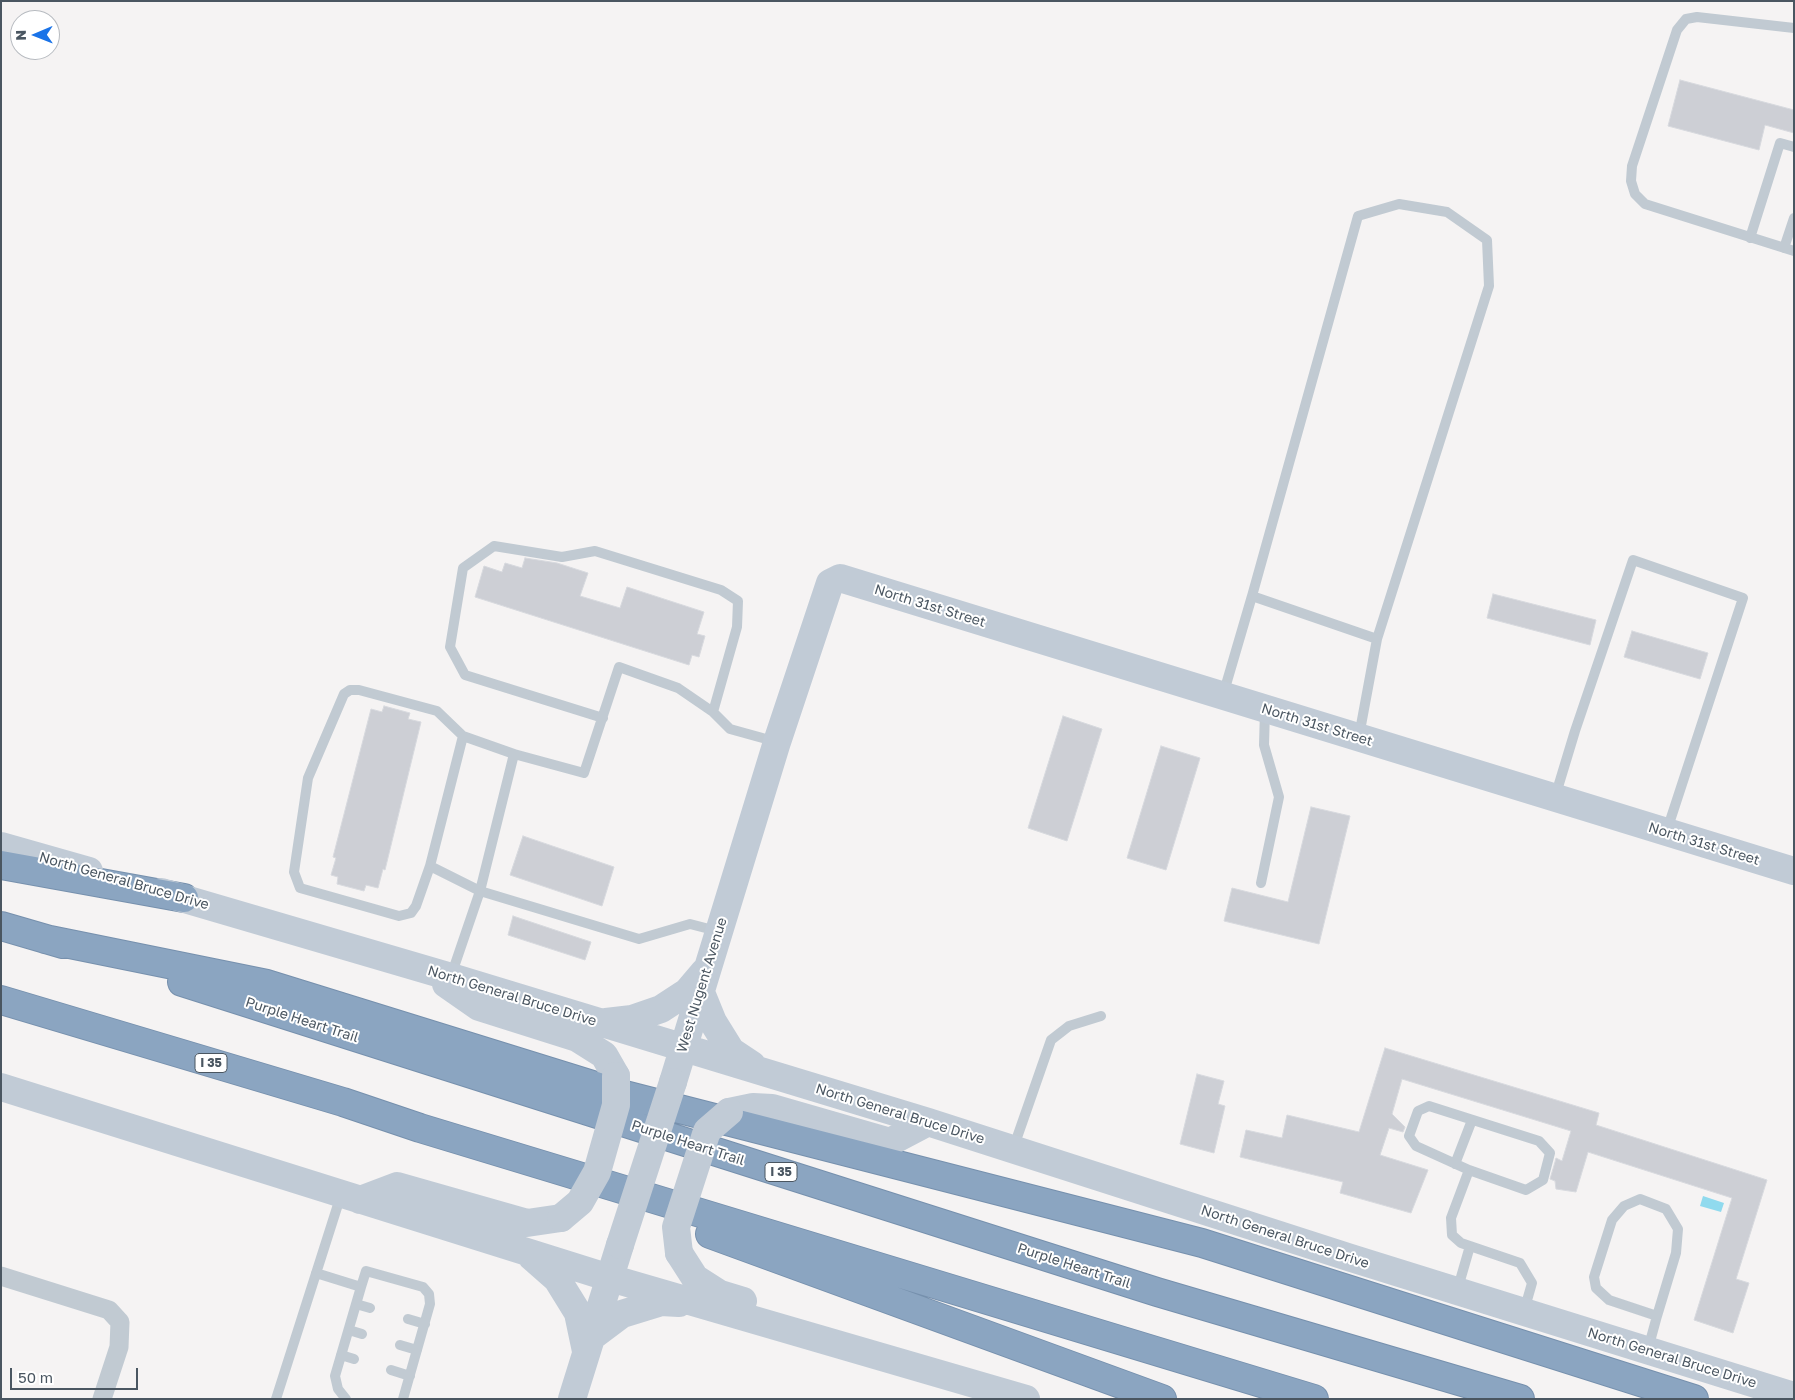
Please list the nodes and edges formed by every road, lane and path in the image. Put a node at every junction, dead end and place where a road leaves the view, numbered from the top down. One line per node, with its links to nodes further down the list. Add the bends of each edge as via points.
1 (1794, 28): 4 (lane, via 1697,17 1686,19 1678,30 1632,166 1631,181 1635,194 1644,204)
2 (1794, 147): 4 (lane, via 1780,144)
3 (1794, 218): 5 (lane)
4 (1750, 238): 5 (lane)
5 (1789, 250)
6 (840, 578): 9 (main road, North 31st Street); 15 (main road, West Nugent Avenue, via 830,583)
7 (1252, 596): 8 (lane); 8 (lane, via 1358,216 1399,204 1447,212 1487,240 1489,286); 9 (lane)
8 (1377, 639): 14 (lane)
9 (1222, 696): 10 (main road, North 31st Street)
10 (1266, 709): 14 (main road, North 31st Street); 23 (lane, via 1264,745 1279,797)
11 (713, 712): 12 (lane, via 678,688 619,668); 12 (lane, via 738,627 738,601 721,590 595,552 562,557 494,546 463,568 450,647 464,675); 15 (lane, via 730,729)
12 (603, 718): 16 (lane, via 584,773)
13 (463, 736): 16 (lane); 21 (lane); 21 (lane, via 436,711 350,690 344,694 308,778 294,872 300,888 399,916 411,914)
14 (1358, 737): 17 (main road, North 31st Street)
15 (777, 742): 27 (main road, West Nugent Avenue)
16 (514, 754): 24 (lane)
17 (1554, 798): 18 (main road, North 31st Street); 18 (lane, via 1634,560 1743,598)
18 (1666, 832): 22 (main road, North 31st Street)
19 (1, 846): 25 (main road, North General Bruce Drive)
20 (1, 865): 25 (highway)
21 (430, 866): 24 (lane)
22 (1794, 871)
23 (1261, 883)
24 (480, 891): 27 (lane, via 639,939 690,924); 30 (lane)
25 (184, 898): 29 (main road, North General Bruce Drive)
26 (1, 926): 28 (highway, Purple Heart Trail / I 35)
27 (718, 931): 31 (main road, West Nugent Avenue)
28 (45, 939): 80 (highway, Purple Heart Trail / I 35, via 1157,1292); 81 (highway, via 267,984 625,1095 1202,1243)
29 (424, 969): 30 (main road, North General Bruce Drive); 44 (main road, bridge, via 479,1007 577,1038 604,1055 616,1076 616,1105 597,1172 580,1202 561,1218 527,1223 397,1186)
30 (451, 977): 34 (main road, North General Bruce Drive)
31 (704, 979): 34 (main road, via 662,1010); 35 (main road, West Nugent Avenue); 36 (main road, via 713,1022 731,1051)
32 (1, 1000): 40 (highway, I 35)
33 (1101, 1016): 41 (lane, via 1069,1026 1051,1040)
34 (599, 1023): 35 (main road, North General Bruce Drive)
35 (683, 1048): 36 (main road, North General Bruce Drive); 49 (main road, West Nugent Avenue, bridge)
36 (761, 1072): 39 (main road, North General Bruce Drive)
37 (1, 1087): 44 (main road)
38 (1472, 1120): 42 (lane); 42 (lane, via 1429,1106 1418,1110 1409,1136 1416,1146); 43 (lane, via 1540,1141 1550,1153 1543,1180 1526,1190)
39 (928, 1122): 41 (main road, North General Bruce Drive); 61 (main road, bridge, via 890,1142 772,1108 753,1107 730,1112 707,1131 676,1228 679,1253 695,1278 720,1294 797,1318)
40 (420, 1128): 78 (highway); 79 (highway, I 35)
41 (1013, 1149): 51 (main road, North General Bruce Drive)
42 (1456, 1164): 43 (lane)
43 (1469, 1170): 45 (lane, via 1451,1218 1452,1235 1461,1244)
44 (350, 1197): 46 (main road); 47 (lane)
45 (1470, 1246): 51 (lane); 55 (lane, via 1520,1263 1532,1283)
46 (527, 1252): 49 (main road); 63 (main road, via 557,1278 578,1313)
47 (316, 1273): 50 (lane); 73 (lane)
48 (1, 1276): 72 (street, via 110,1310 120,1322 120,1347)
49 (610, 1278): 53 (main road); 63 (main road, West Nugent Avenue)
50 (361, 1287): 52 (lane); 58 (lane, via 366,1271 423,1287 429,1294 430,1304)
51 (1457, 1291): 55 (main road, North General Bruce Drive)
52 (356, 1304): 54 (lane); 59 (lane)
53 (700, 1304): 61 (main road); 63 (main road, via 661,1302 622,1314)
54 (370, 1308)
55 (1524, 1312): 65 (main road, North General Bruce Drive)
56 (1658, 1316): 56 (lane, via 1676,1253 1678,1228 1666,1209 1640,1200 1624,1206 1612,1220 1594,1277 1596,1288 1609,1300); 65 (lane)
57 (408, 1319): 58 (lane)
58 (425, 1324): 64 (lane)
59 (348, 1330): 60 (lane); 66 (lane)
60 (362, 1334)
61 (811, 1336): 70 (main road)
62 (400, 1345): 64 (lane)
63 (588, 1345): 76 (main road, West Nugent Avenue)
64 (417, 1350): 69 (lane)
65 (1647, 1350): 71 (main road, North General Bruce Drive)
66 (341, 1355): 67 (lane); 74 (lane, via 335,1376 338,1389)
67 (354, 1359)
68 (391, 1370): 69 (lane)
69 (410, 1376): 75 (lane)
70 (984, 1392): 77 (main road)
71 (1794, 1396)
72 (102, 1399)
73 (276, 1399)
74 (346, 1399)
75 (403, 1399)
76 (572, 1399)
77 (1026, 1399)
78 (1162, 1399)
79 (1314, 1399)
80 (1520, 1399)
81 (1694, 1399)

